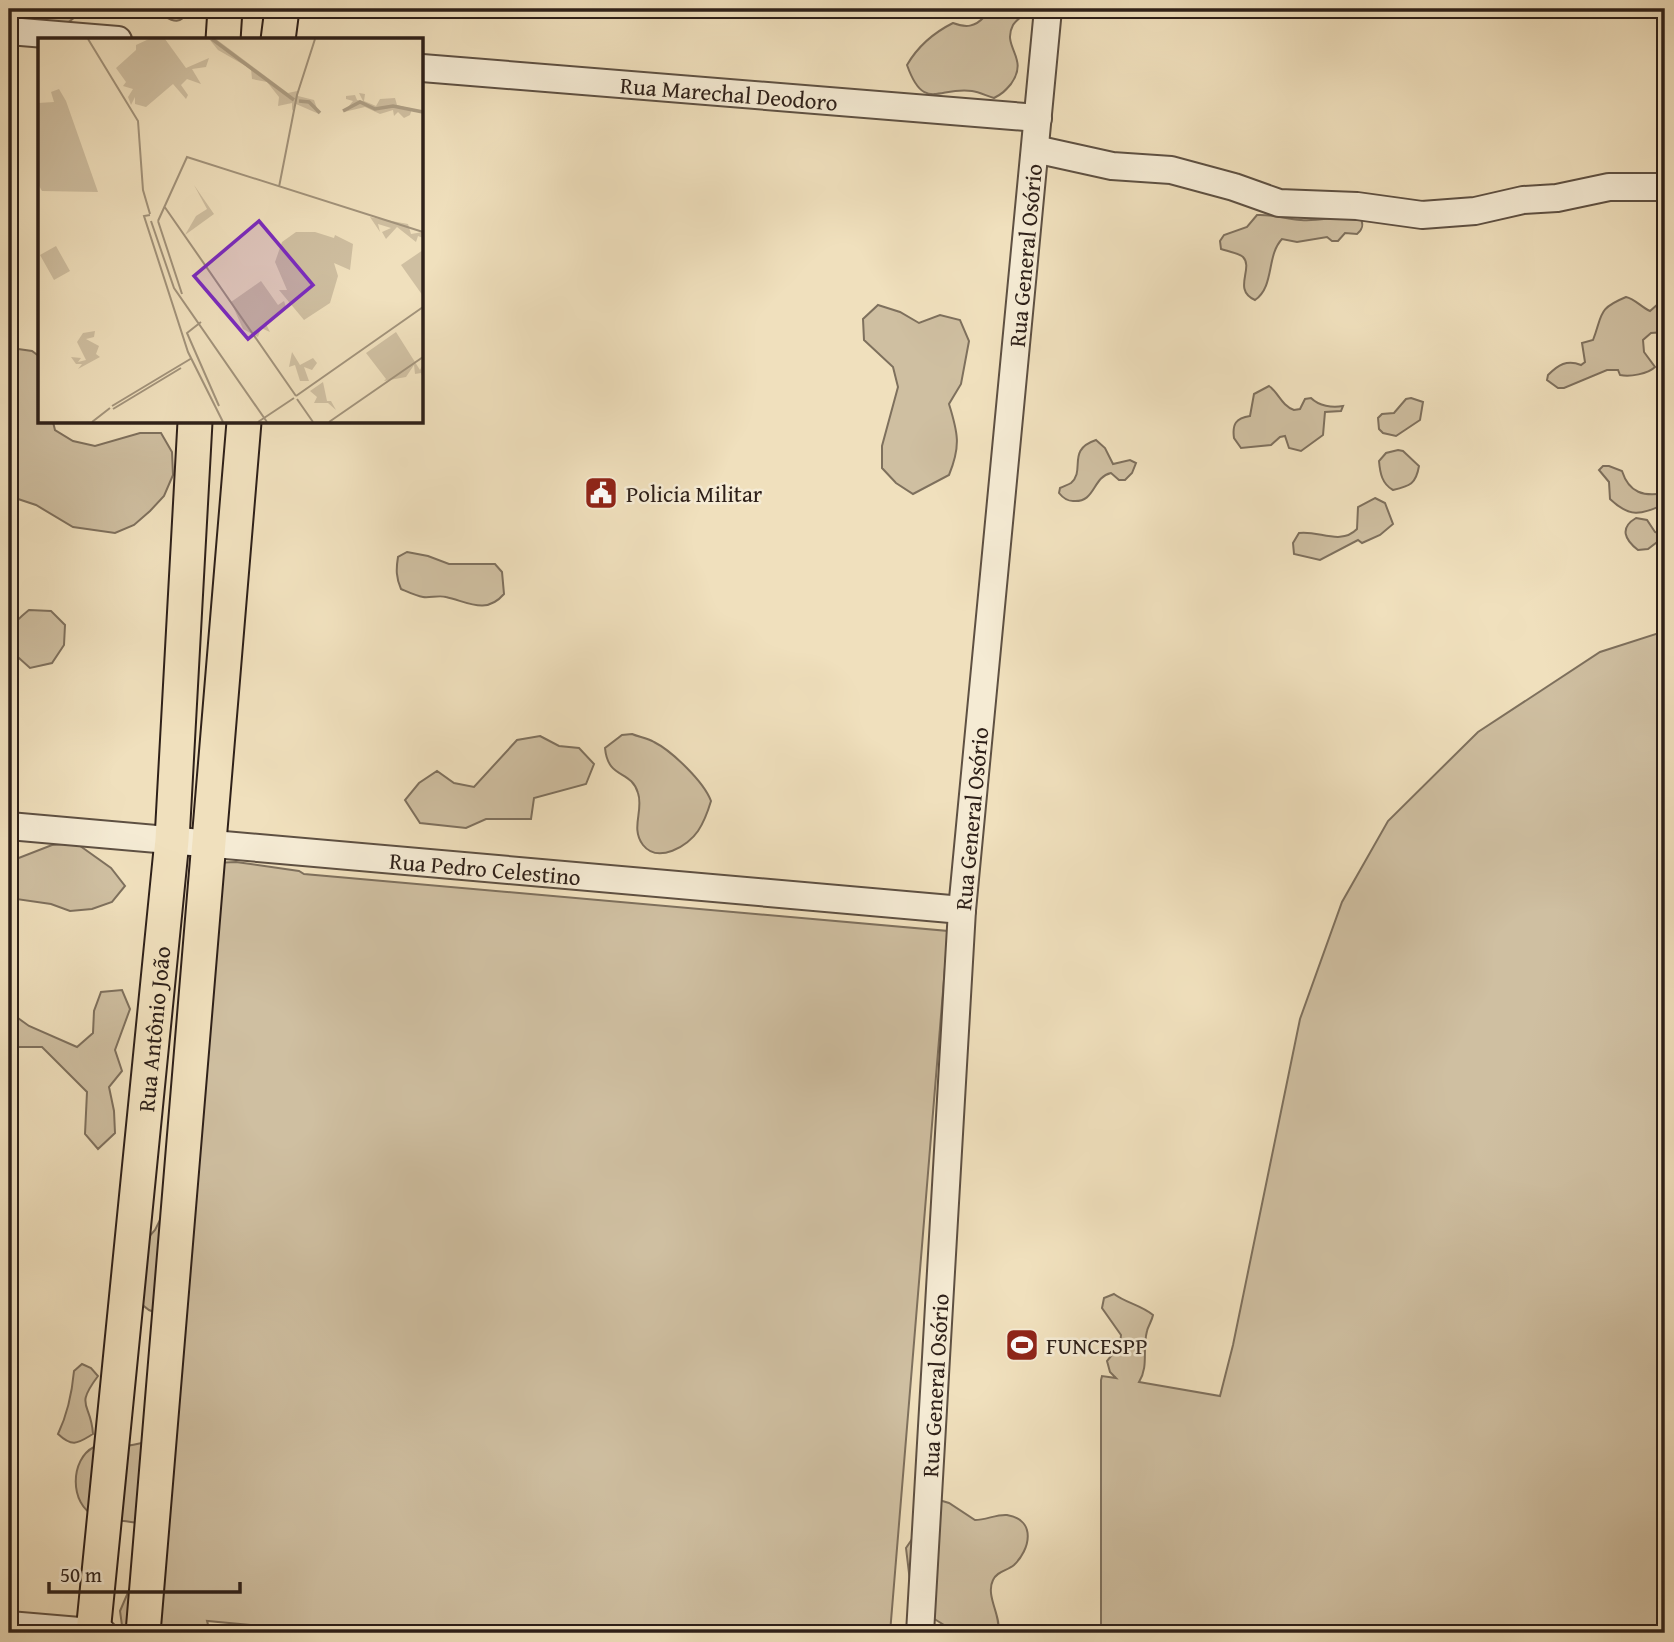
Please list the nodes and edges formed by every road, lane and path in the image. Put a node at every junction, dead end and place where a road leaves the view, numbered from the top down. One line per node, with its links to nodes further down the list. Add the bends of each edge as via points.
1 (225, 9): 6 (main road)
2 (282, 9): 7 (main road)
3 (1048, 9): 9 (street, Rua General Osório)
4 (9, 31): 5 (street)
5 (94, 38)
6 (223, 38)
7 (278, 38)
8 (424, 68): 9 (street, Rua Marechal Deodoro)
9 (1038, 118): 10 (street, Rua General Osório)
10 (1035, 149): 11 (street, via 1111,166 1171,170 1279,203 1357,206 1422,215 1475,211 1609,187); 17 (street, Rua General Osório)
11 (1665, 187)
12 (195, 425): 13 (main road); 15 (main road, Rua Antônio João)
13 (243, 426): 16 (main road, Rua Antônio João)
14 (9, 827): 15 (street, Rua Pedro Celestino)
15 (172, 839): 16 (street, Rua Pedro Celestino); 19 (main road, Rua Antônio João)
16 (210, 843): 17 (street, Rua Pedro Celestino); 21 (main road, Rua Antônio João)
17 (962, 910): 22 (street, Rua General Osório)
18 (9, 1625): 19 (street)
19 (93, 1633): 20 (street)
20 (103, 1633)
21 (143, 1633)
22 (920, 1633)

